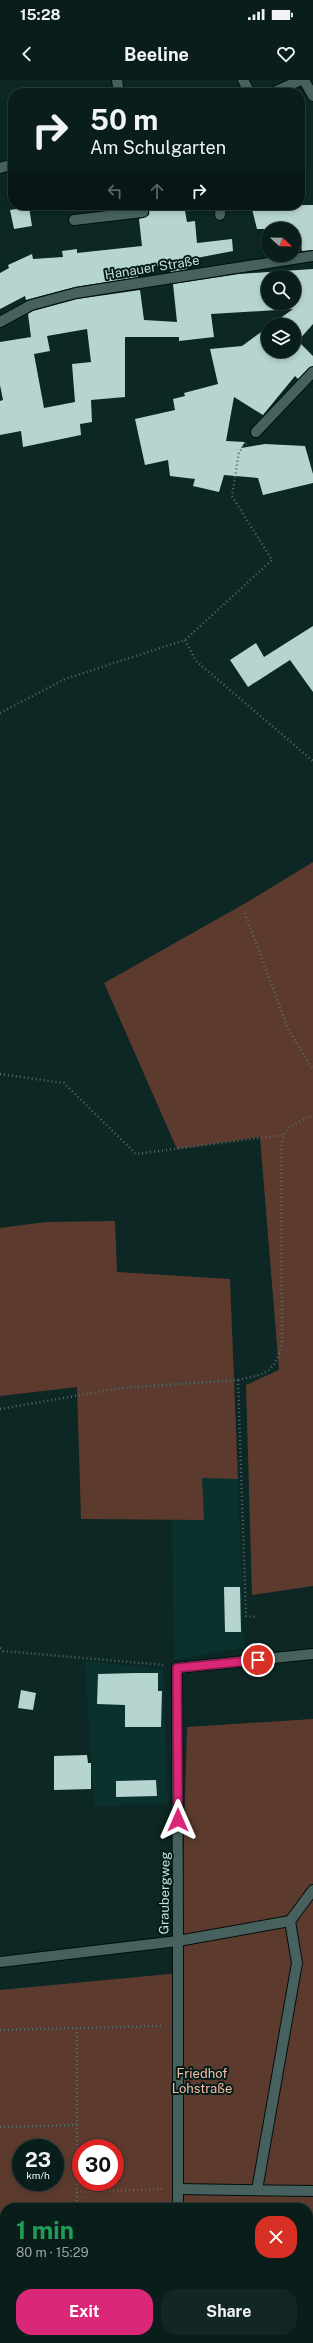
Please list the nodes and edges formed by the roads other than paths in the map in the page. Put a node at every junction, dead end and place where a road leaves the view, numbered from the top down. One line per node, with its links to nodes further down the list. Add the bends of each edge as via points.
1 (303, 80): 2 (street); 3 (street)
2 (284, 88)
3 (313, 96)
4 (143, 210): 7 (street)
5 (221, 210): 6 (street)
6 (220, 216)
7 (74, 220)
8 (313, 256): 9 (street, Hanauer Straße, via 76,293 31,305)
9 (0, 322)
10 (313, 372): 11 (street)
11 (256, 432)
12 (313, 1654): 15 (street, Graubergweg, via 177,1668)
13 (313, 1890): 14 (street)
14 (290, 1921): 15 (street); 18 (street, via 296,1963)
15 (178, 1940): 16 (street, Graubergweg); 17 (street)
16 (0, 1962)
17 (178, 2189): 18 (street); 20 (street)
18 (257, 2190): 19 (street)
19 (313, 2191)
20 (178, 2203)

